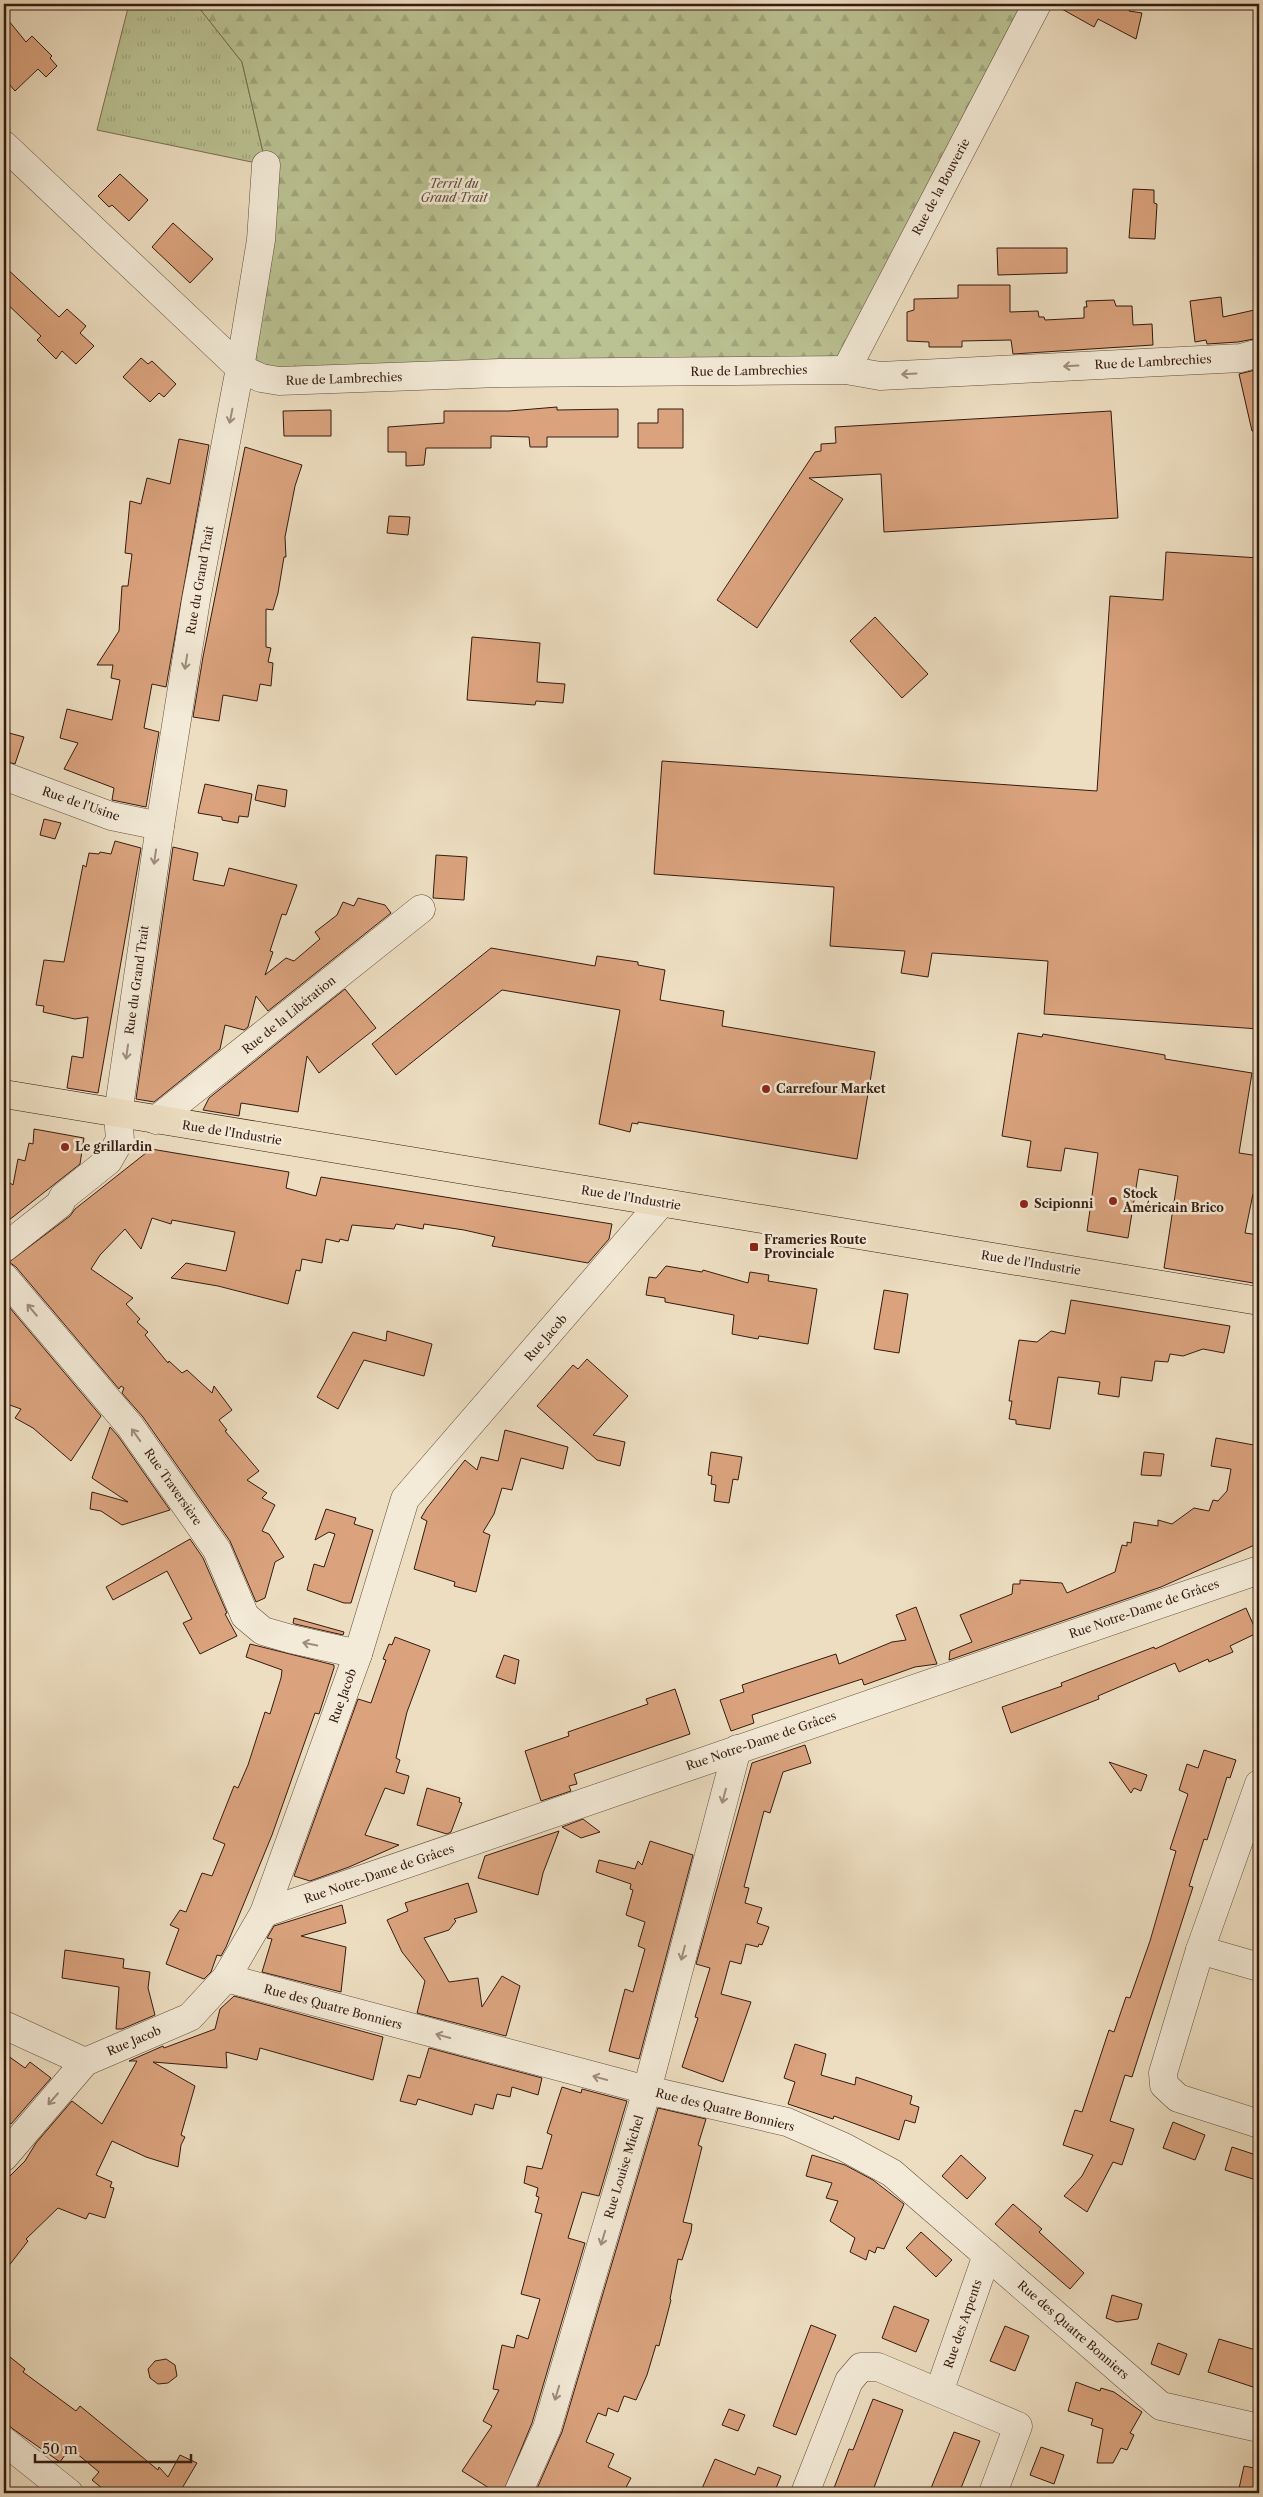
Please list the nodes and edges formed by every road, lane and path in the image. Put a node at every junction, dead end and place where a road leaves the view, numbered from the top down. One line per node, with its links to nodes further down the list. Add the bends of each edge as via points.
1 (1037, 4): 6 (street, Rue de la Bouverie)
2 (4, 145): 5 (street)
3 (266, 165): 5 (street, Rue du Grand Trait, via 261,240)
4 (1259, 353): 6 (street, Rue de Lambrechies, one-way to 6, via 1241,358 880,376)
5 (240, 368): 6 (street, Rue de Lambrechies, via 261,378 279,381 500,373); 8 (street, Rue du Grand Trait, one-way to 8, via 196,600)
6 (846, 370)
7 (4, 776): 8 (street, Rue de l'Usine, via 112,816)
8 (160, 826): 11 (street, Rue du Grand Trait, one-way to 11)
9 (421, 909): 12 (street, Rue de la Libération)
10 (4, 1094): 11 (main road, Rue de l'Industrie)
11 (118, 1114): 12 (main road, Rue de l'Industrie); 14 (street, via 120,1140 108,1161)
12 (156, 1120): 13 (main road, Rue de l'Industrie)
13 (661, 1203): 16 (main road, Rue de l'Industrie); 18 (street, Rue Jacob, via 405,1499)
14 (4, 1248)
15 (4, 1277): 18 (street, Rue Traversière, one-way to 15, via 263,1631 245,1616 217,1550 136,1434)
16 (1259, 1301)
17 (1259, 1570): 19 (street, Rue Notre-Dame de Grâces)
18 (358, 1654): 21 (street, Rue Jacob)
19 (737, 1749): 21 (street, Rue Notre-Dame de Grâces); 27 (street, Rue Louise Michel, one-way to 27)
20 (1259, 1784): 22 (street)
21 (264, 1913): 24 (street, Rue Jacob)
22 (1200, 1950): 23 (street); 28 (street, via 1163,2073 1164,2085 1178,2098)
23 (1259, 1967)
24 (226, 1978): 26 (street, Rue Jacob, via 190,2017); 27 (street, Rue des Quatre Bonniers, one-way to 24)
25 (4, 2025): 26 (street)
26 (85, 2062): 29 (street, Rue Jacob, one-way to 29)
27 (647, 2090): 30 (street, Rue des Quatre Bonniers, via 787,2122 844,2147 892,2173); 35 (street, Rue Louise Michel, one-way to 35, via 546,2428)
28 (1259, 2124)
29 (4, 2157)
30 (987, 2255): 31 (street, Rue des Arpents); 32 (street, Rue des Quatre Bonniers, via 1161,2406)
31 (939, 2392): 36 (street, via 878,2367 861,2367 849,2381); 37 (street, via 1018,2426)
32 (1259, 2428)
33 (4, 2441): 34 (street)
34 (69, 2493)
35 (518, 2493)
36 (805, 2493)
37 (992, 2493)

